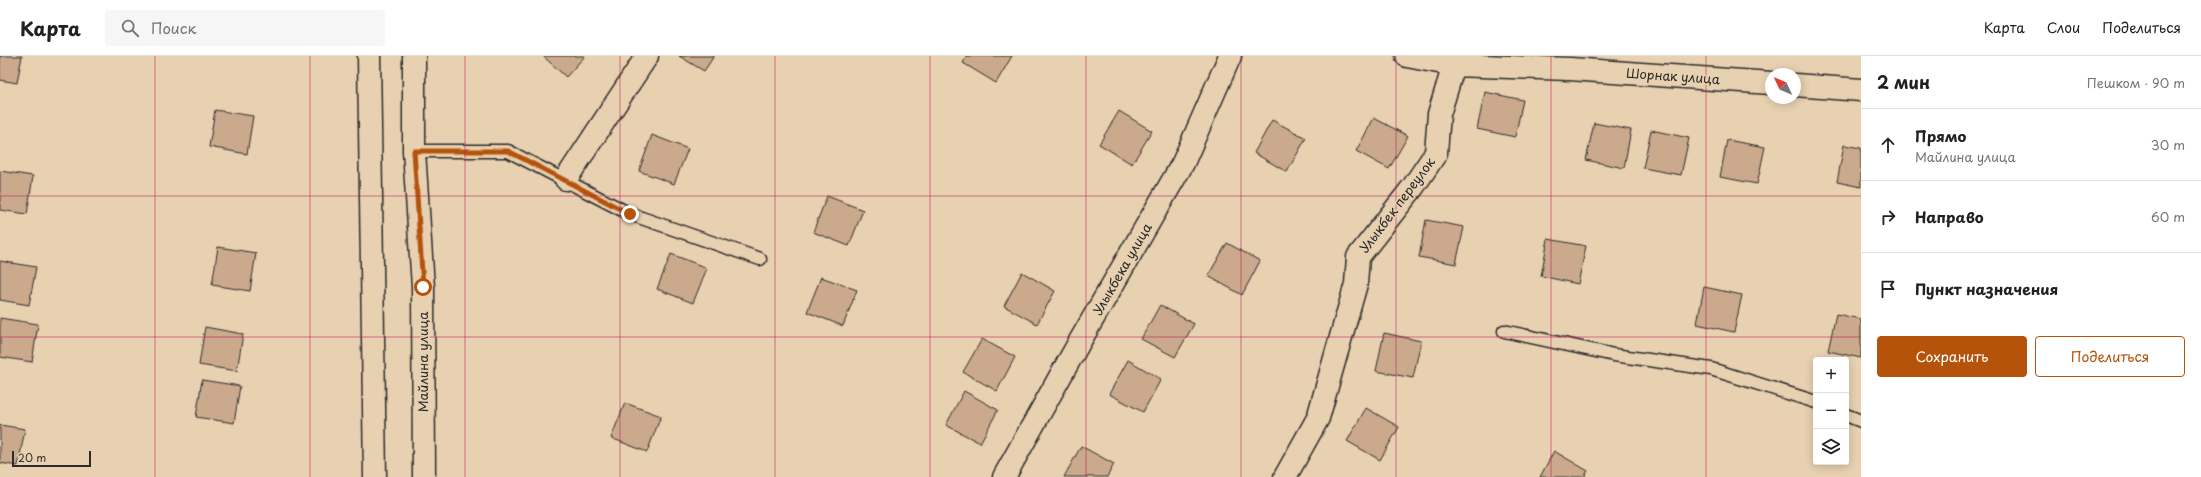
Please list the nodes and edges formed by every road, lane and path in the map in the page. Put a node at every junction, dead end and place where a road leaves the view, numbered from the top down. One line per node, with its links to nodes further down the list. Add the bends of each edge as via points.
1 (369, 56): 18 (street)
2 (414, 56): 11 (street, Майлина улица)
3 (647, 56): 12 (street)
4 (1230, 56): 20 (street, Улыкбека улица, via 1183,163)
5 (1407, 56): 7 (street, Шорнак улица)
6 (1571, 62): 7 (street, Шорнак улица); 8 (street, Шорнак улица)
7 (1454, 65): 21 (street, Улыкбек переулок, via 1439,114 1436,153 1358,257 1356,284 1318,418)
8 (1765, 82)
9 (1801, 85): 10 (street)
10 (1861, 90)
11 (414, 151): 12 (lane, via 508,151); 19 (street, Майлина улица, via 423,287)
12 (566, 179): 13 (lane, via 630,214)
13 (760, 259)
14 (1504, 331): 15 (lane, via 1614,355 1711,369)
15 (1813, 401)
16 (1849, 416): 17 (lane)
17 (1861, 421)
18 (375, 477)
19 (424, 477)
20 (1004, 477)
21 (1285, 477)

